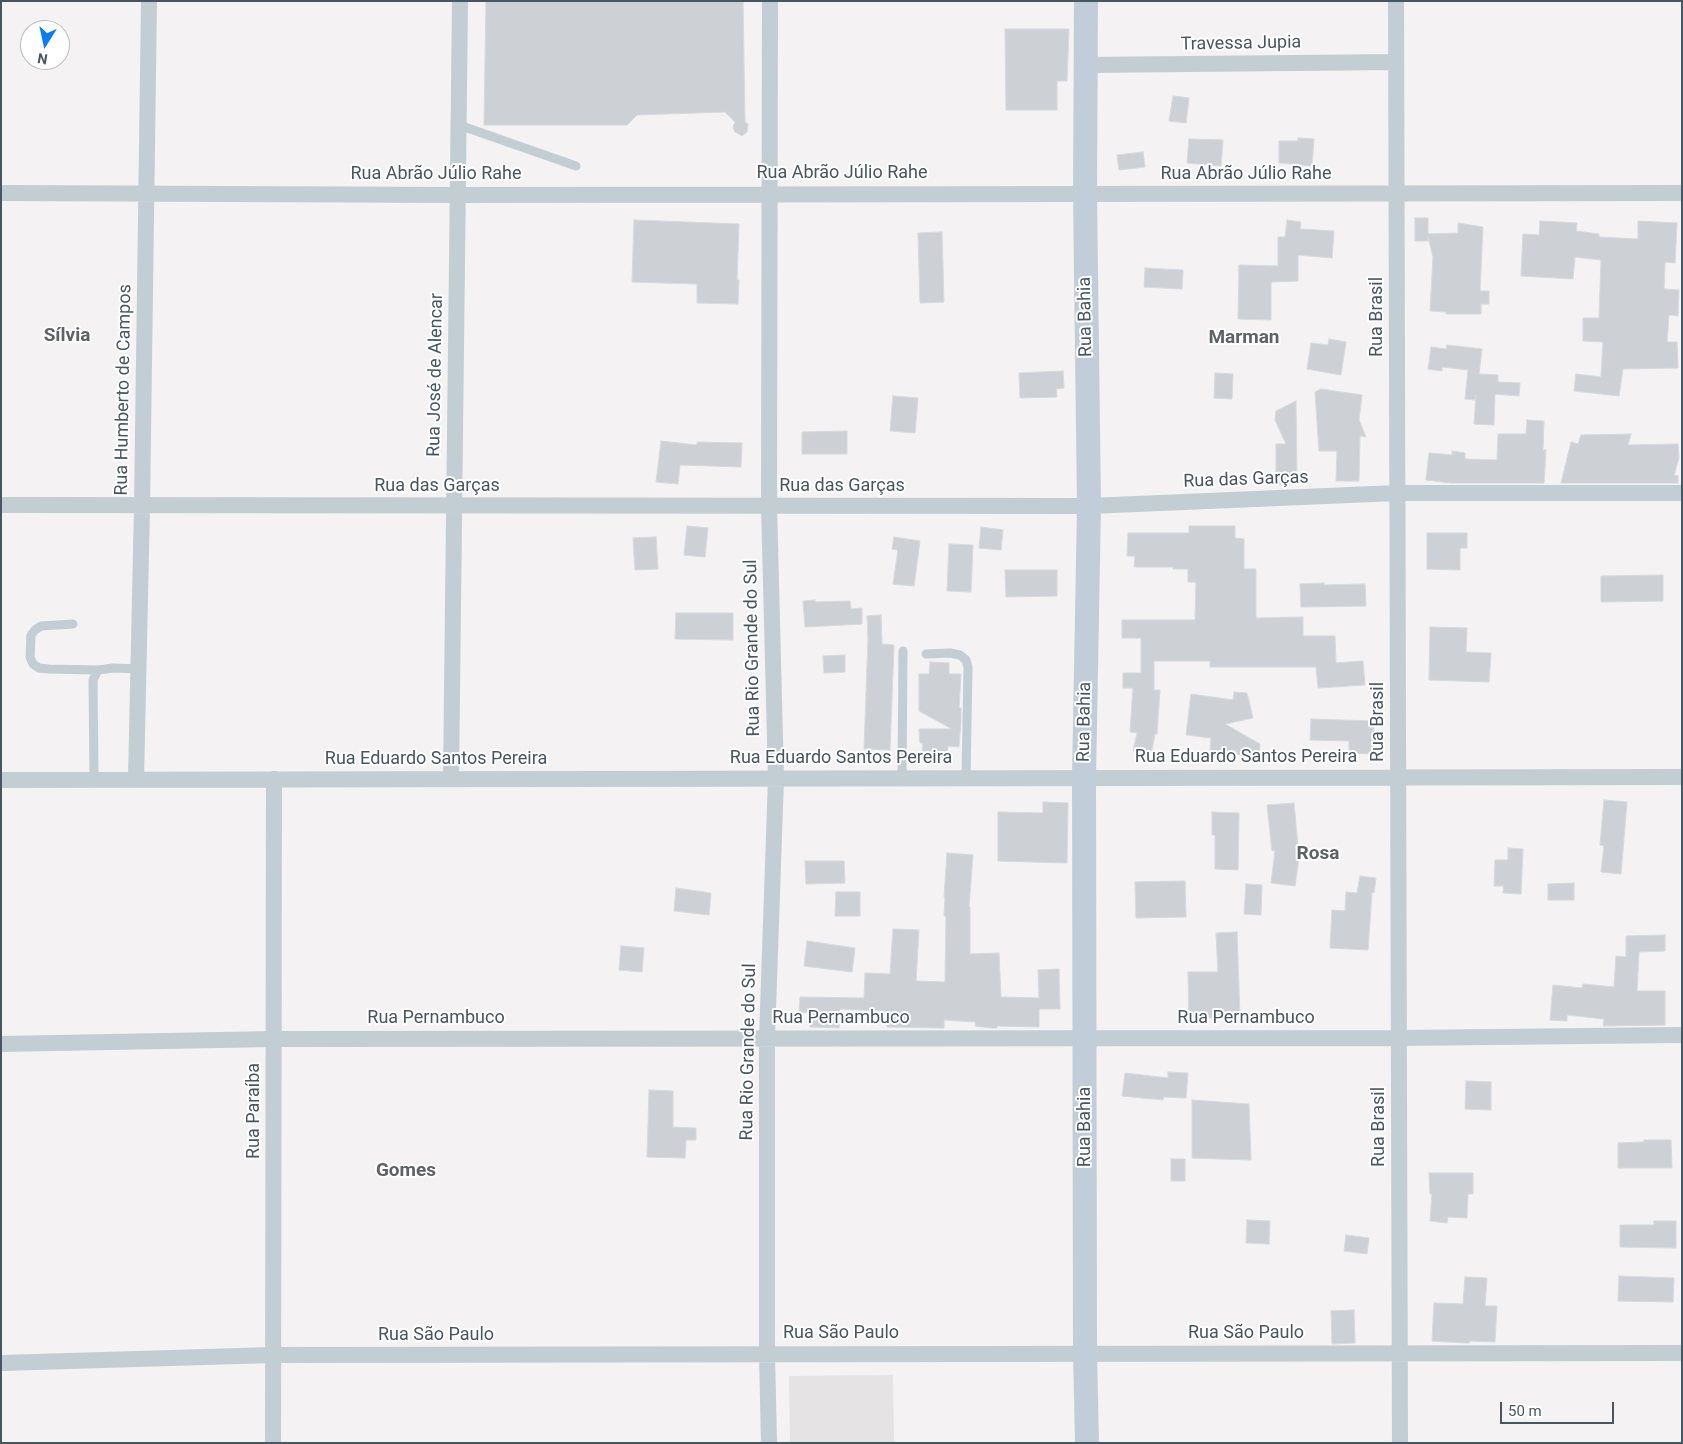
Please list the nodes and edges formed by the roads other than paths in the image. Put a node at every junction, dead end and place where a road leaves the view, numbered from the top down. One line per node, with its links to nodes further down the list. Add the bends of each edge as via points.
1 (149, 1): 13 (street, Rua Humberto de Campos)
2 (460, 1): 8 (street, Rua José de Alencar)
3 (770, 1): 11 (street, Rua Rio Grande do Sul)
4 (1086, 1): 7 (main road, Rua Bahia)
5 (1396, 1): 6 (street, Rua Brasil)
6 (1396, 62): 7 (street, Travessa Jupia); 15 (street, Rua Brasil)
7 (1085, 65): 14 (main road, Rua Bahia)
8 (459, 125): 9 (lane); 16 (street, Rua José de Alencar)
9 (576, 166)
10 (1, 193): 13 (street, Rua Abrão Júlio Rahe)
11 (770, 193): 14 (street, Rua Abrão Júlio Rahe); 16 (street, Rua Abrão Júlio Rahe); 20 (street, Rua Rio Grande do Sul)
12 (1682, 193): 15 (street, Rua Abrão Júlio Rahe)
13 (146, 194): 16 (street, Rua Abrão Júlio Rahe); 21 (street, Rua Humberto de Campos)
14 (1084, 194): 15 (street, Rua Abrão Júlio Rahe); 23 (main road, Rua Bahia)
15 (1398, 194): 17 (street, Rua Brasil)
16 (458, 195): 22 (street, Rua José de Alencar)
17 (1397, 493): 18 (street, Rua das Garças); 23 (street, Rua das Garças); 29 (street, Rua Brasil)
18 (1682, 493)
19 (1, 505): 21 (street, Rua das Garças)
20 (770, 505): 22 (street, Rua das Garças); 23 (street, Rua das Garças); 31 (street, Rua Rio Grande do Sul)
21 (142, 506): 22 (street, Rua das Garças); 27 (street, Rua Humberto de Campos)
22 (454, 506): 38 (street, Rua José de Alencar)
23 (1089, 506): 34 (main road, Rua Bahia)
24 (73, 624): 28 (lane, via 41,626 34,630 30,658 33,664 49,669)
25 (903, 651): 32 (lane)
26 (926, 654): 33 (lane, via 950,653 966,660)
27 (139, 668): 28 (lane); 36 (street, Rua Humberto de Campos)
28 (98, 670): 35 (lane, via 93,680)
29 (1398, 777): 30 (street, Rua Eduardo Santos Pereira); 34 (street, Rua Eduardo Santos Pereira); 44 (street, Rua Brasil)
30 (1682, 777)
31 (776, 778): 32 (street, Rua Eduardo Santos Pereira); 38 (street, Rua Eduardo Santos Pereira); 42 (street, Rua Rio Grande do Sul)
32 (902, 778): 33 (street, Rua Eduardo Santos Pereira)
33 (966, 778): 34 (street, Rua Eduardo Santos Pereira)
34 (1084, 778): 43 (main road, Rua Bahia)
35 (94, 779): 36 (street, Rua Eduardo Santos Pereira); 39 (street, Rua Eduardo Santos Pereira)
36 (136, 779): 37 (street, Rua Eduardo Santos Pereira)
37 (274, 779): 38 (street, Rua Eduardo Santos Pereira); 41 (street, Rua Paraíba)
38 (451, 779)
39 (1, 780)
40 (1682, 1034): 44 (street, Rua Pernambuco)
41 (274, 1038): 42 (street, Rua Pernambuco); 45 (street, Rua Pernambuco); 50 (street, Rua Paraíba)
42 (767, 1038): 43 (street, Rua Pernambuco); 49 (street, Rua Rio Grande do Sul)
43 (1085, 1038): 44 (street, Rua Pernambuco); 46 (main road, Rua Bahia)
44 (1398, 1038): 47 (street, Rua Brasil)
45 (1, 1044)
46 (1085, 1353): 47 (street, Rua São Paulo); 49 (street, Rua São Paulo); 54 (main road, Rua Bahia)
47 (1399, 1353): 48 (street, Rua São Paulo); 55 (street, Rua Brasil)
48 (1682, 1353)
49 (767, 1354): 50 (street, Rua São Paulo); 53 (street, Rua Rio Grande do Sul)
50 (273, 1355): 51 (street, Rua São Paulo); 52 (street, Rua Paraíba)
51 (1, 1363)
52 (273, 1443)
53 (769, 1443)
54 (1087, 1443)
55 (1400, 1443)

